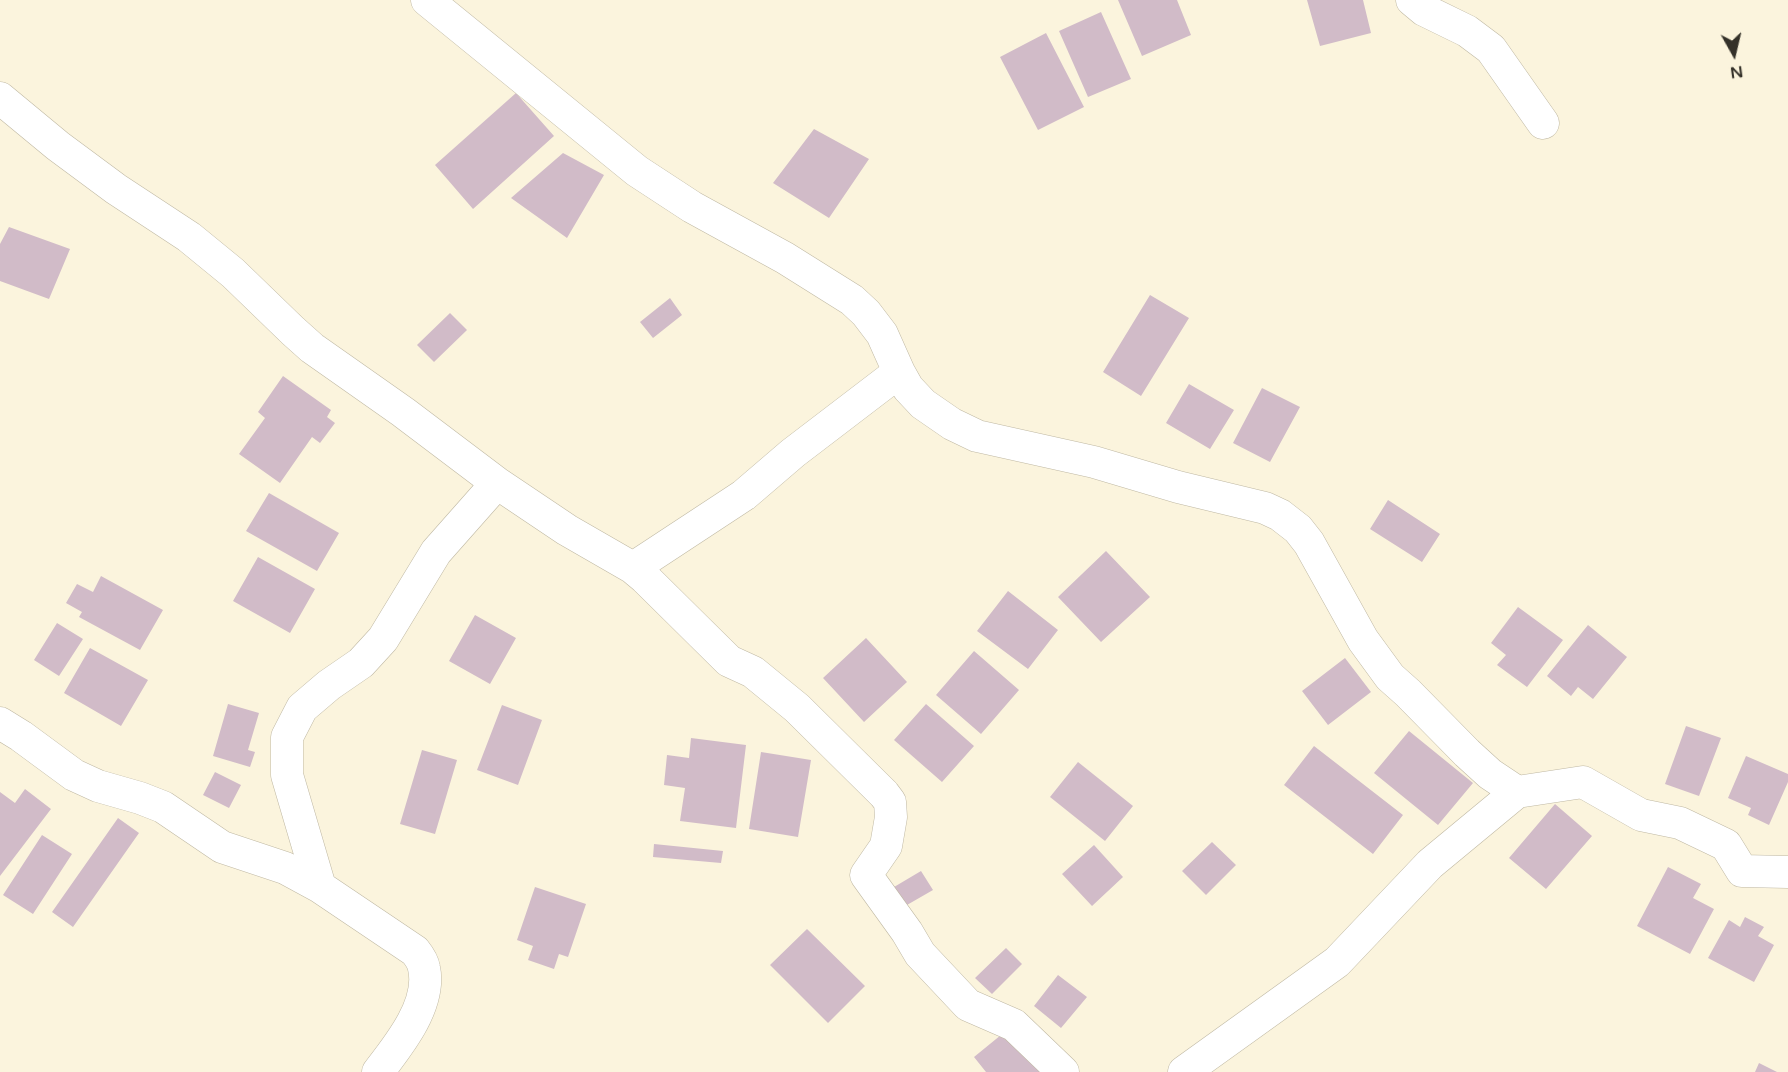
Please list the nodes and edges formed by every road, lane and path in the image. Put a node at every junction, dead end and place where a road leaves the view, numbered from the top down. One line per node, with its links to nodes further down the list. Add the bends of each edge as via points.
1 (427, 0): 5 (street, via 638,171 852,300 882,334)
2 (1412, 0): 4 (street, via 1491,49)
3 (0, 98): 6 (street, via 116,189 189,237 312,348)
4 (1544, 123)
5 (899, 372): 7 (street, via 744,495); 9 (street, via 923,404 977,436 1094,462 1280,515 1309,543 1363,640 1390,677 1490,774)
6 (497, 483): 7 (street); 11 (street, via 436,552 384,639 361,663 302,708 287,737 287,776)
7 (633, 568): 13 (street, via 729,661 753,672 797,708 884,794 890,802 891,817 885,846 866,874 920,954 968,1005 1014,1025)
8 (0, 723): 11 (street, via 74,775 163,807 222,847 285,868)
9 (1517, 792): 10 (street, via 1582,782 1641,815 1680,824 1726,846 1742,871); 14 (street, via 1430,864 1337,962)
10 (1788, 872)
11 (320, 887): 12 (street, via 416,951 424,965 423,1000 401,1043)
12 (378, 1072)
13 (1063, 1072)
14 (1184, 1072)

